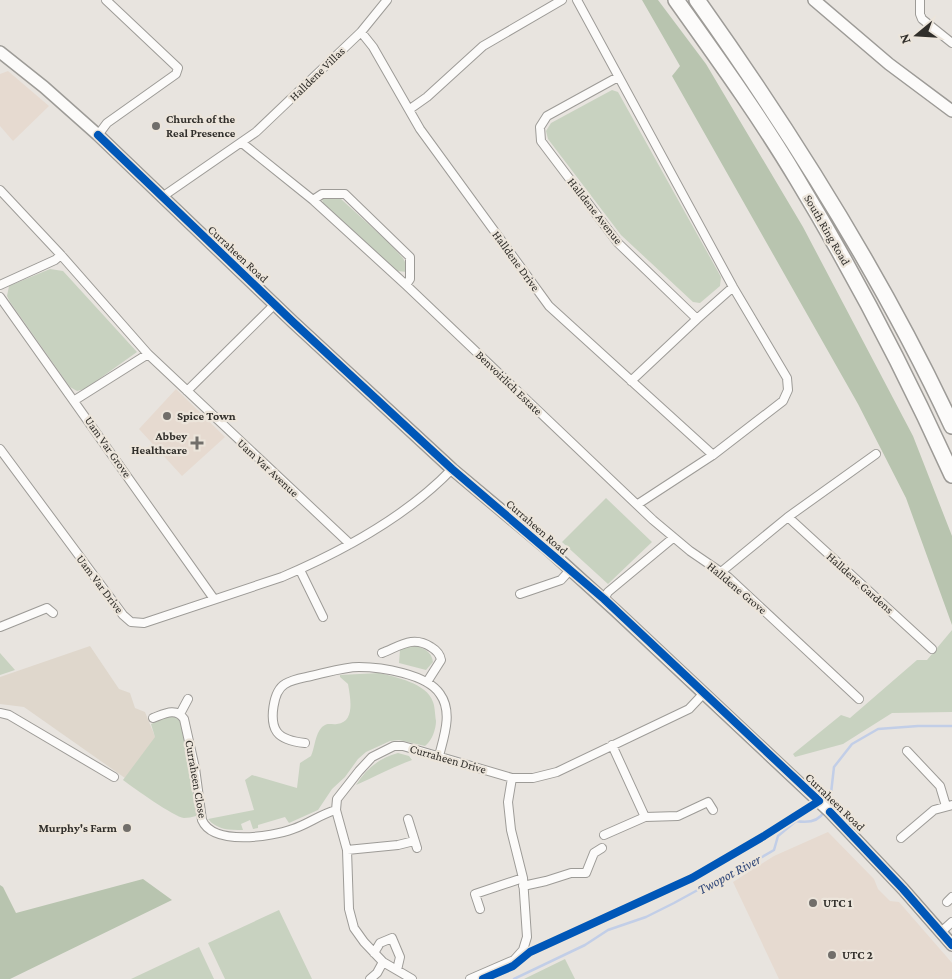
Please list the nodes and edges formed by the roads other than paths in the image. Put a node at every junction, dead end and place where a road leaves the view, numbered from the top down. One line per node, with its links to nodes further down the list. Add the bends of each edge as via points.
1 (106, 0): 15 (street, via 178,68 176,74 107,123)
2 (387, 0): 9 (street, Halldene Villas)
3 (562, 0): 13 (street, via 483,46)
4 (577, 0): 12 (street)
5 (676, 0): 36 (highway, South Ring Road, via 757,115 838,246 916,395)
6 (697, 0): 31 (highway, South Ring Road, via 821,185 890,305)
7 (814, 0): 14 (street, via 889,64)
8 (920, 0): 10 (street, via 922,18)
9 (361, 32): 13 (street, Halldene Drive); 16 (street, Halldene Villas)
10 (952, 43)
11 (0, 52): 15 (street, Curraheen Road)
12 (618, 77): 23 (street); 26 (street, Halldene Avenue, via 547,116 540,127 542,141 618,244)
13 (410, 110): 28 (street, Halldene Drive, via 420,129 549,306)
14 (952, 111)
15 (98, 135): 18 (street, Curraheen Road)
16 (242, 143): 18 (street, Halldene Villas); 19 (street, Benvoirlich Estate)
17 (0, 190): 20 (street, Uam Var Avenue)
18 (162, 197): 25 (street, Curraheen Road)
19 (314, 200): 22 (street, Benvoirlich Estate); 22 (street, via 322,194 345,194 410,257 410,279)
20 (61, 255): 21 (street); 27 (street, Uam Var Avenue)
21 (0, 285)
22 (406, 285): 37 (street, Benvoirlich Estate)
23 (734, 287): 26 (street); 34 (street, via 787,378 788,390 783,401)
24 (0, 297): 30 (street, Uam Var Grove)
25 (275, 304): 29 (street); 35 (street, Curraheen Road)
26 (697, 319): 28 (street)
27 (148, 354): 29 (street, Uam Var Avenue); 30 (street)
28 (631, 382): 34 (street, Halldene Drive)
29 (187, 391): 41 (street, Uam Var Avenue)
30 (74, 400): 46 (street, Uam Var Grove)
31 (952, 426)
32 (0, 449): 46 (street, Uam Var Drive, via 131,622 144,622)
33 (876, 454): 39 (street)
34 (713, 456): 38 (street)
35 (452, 469): 41 (street, Uam Var Drive, via 381,527); 43 (street, Curraheen Road)
36 (952, 475)
37 (612, 480): 38 (street, Halldene Grove)
38 (638, 504): 40 (street, Halldene Grove)
39 (788, 517): 44 (street); 51 (street, Halldene Gardens)
40 (673, 538): 44 (street, Halldene Grove); 47 (street, via 608,592)
41 (350, 544): 42 (street, Uam Var Drive)
42 (300, 570): 46 (street, Uam Var Drive); 49 (street)
43 (570, 570): 45 (street, via 561,580); 47 (street, Curraheen Road)
44 (721, 572): 55 (street, Halldene Grove)
45 (520, 594)
46 (214, 599)
47 (604, 599): 54 (street, Curraheen Road)
48 (53, 613): 50 (street, via 48,608)
49 (323, 617)
50 (0, 626)
51 (932, 649)
52 (382, 653): 53 (street, via 412,641 430,646 441,660)
53 (427, 682): 60 (street, via 401,673 358,667 292,680 281,687 274,700 275,729 286,739); 63 (street, via 440,693 446,708 447,725)
54 (704, 693): 61 (street, Curraheen Drive, via 689,709); 78 (street, Curraheen Road, via 830,812)
55 (859, 699)
56 (188, 700): 58 (street)
57 (0, 713): 64 (street, via 9,715)
58 (180, 714): 59 (street, via 170,712); 67 (street, Curraheen Close, via 190,742 202,820 211,831 233,836 269,836 292,830)
59 (153, 718)
60 (305, 743)
61 (612, 745): 65 (street, Curraheen Drive, via 557,772 533,778); 69 (street)
62 (907, 751): 66 (street, via 940,786)
63 (439, 756): 65 (street, Curraheen Drive); 67 (street, Curraheen Drive, via 403,746 382,751 358,771 338,799)
64 (114, 777)
65 (512, 778): 75 (street, via 508,802 510,821)
66 (949, 806): 72 (street, via 934,810)
67 (336, 810): 74 (street)
68 (713, 810): 69 (street, via 708,802 678,816)
69 (645, 817): 71 (street)
70 (408, 819): 74 (street, via 415,844)
71 (604, 835)
72 (901, 838)
73 (602, 848): 75 (street, via 594,853 586,873 571,873 546,882)
74 (347, 850): 80 (street, via 349,909 354,928)
75 (523, 882): 76 (street, via 475,894); 85 (street, via 527,937 523,950 514,960)
76 (480, 909)
77 (952, 922): 78 (street)
78 (941, 932): 79 (street, Curraheen Road)
79 (952, 946)
80 (374, 953): 81 (street); 82 (street, via 380,943 392,938 400,957)
81 (383, 962): 82 (street); 83 (street)
82 (397, 970): 84 (street)
83 (370, 979)
84 (412, 979)
85 (470, 979)

